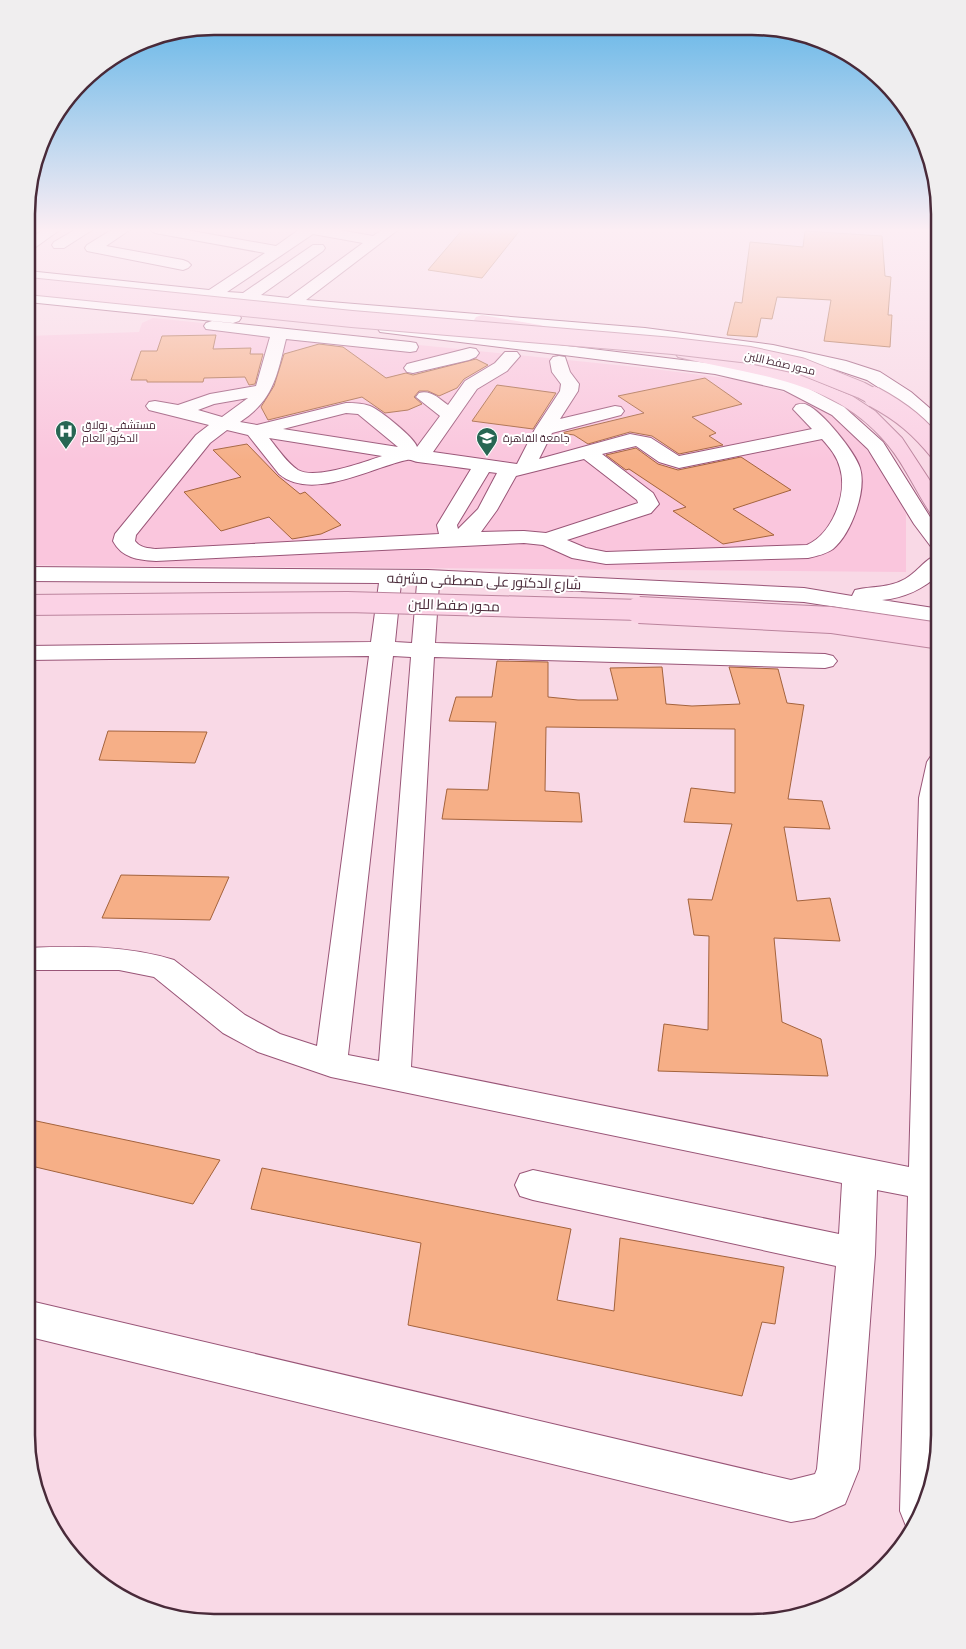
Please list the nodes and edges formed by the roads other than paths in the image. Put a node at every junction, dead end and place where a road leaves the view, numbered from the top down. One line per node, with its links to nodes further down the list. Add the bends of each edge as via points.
1 (101, 306): 8 (street)
2 (224, 306): 5 (main road, محور صفط اللبن, bridge)
3 (288, 306): 8 (street)
4 (323, 306): 6 (street)
5 (352, 319): 26 (main road, محور صفط اللبن, bridge, via 732,352 793,364 860,390 898,410); 32 (street, bridge, via 402,332 715,369 790,386 838,411 870,440)
6 (482, 320): 21 (street, via 664,335 785,351 832,362 880,380 900,392); 31 (main road, via 734,362 792,376 817,386 860,411 887,432)
7 (212, 326): 8 (street)
8 (271, 327): 9 (street); 14 (street)
9 (470, 353): 10 (street); 12 (street)
10 (511, 356): 11 (street); 20 (street, via 471,385)
11 (559, 361): 13 (street); 23 (street, via 570,387)
12 (413, 368)
13 (685, 374)
14 (263, 390): 18 (street, via 210,399); 22 (street, via 249,407)
15 (425, 397): 20 (street)
16 (155, 406): 18 (street)
17 (802, 409): 25 (street)
18 (181, 410): 22 (street)
19 (615, 411): 23 (street)
20 (450, 415): 28 (street)
21 (931, 420)
22 (223, 423): 24 (street); 33 (street, via 203,439 126,534 126,546 133,551 156,555)
23 (544, 429): 30 (street)
24 (258, 432): 28 (street); 28 (street, via 356,408 364,410 406,442); 28 (street, via 257,436 291,474 305,479)
25 (826, 432): 27 (street, via 679,462 638,440); 34 (street, via 847,459 853,488 834,537 817,550 606,558 580,553)
26 (931, 441)
27 (586, 451): 30 (street); 34 (street, via 646,497 649,504 644,510)
28 (412, 456): 29 (street)
29 (482, 466): 30 (street); 33 (street, via 447,524 447,530)
30 (516, 469): 33 (street, via 475,528)
31 (931, 498)
32 (931, 532)
33 (455, 539): 34 (street); 38 (street)
34 (547, 539)
35 (931, 571): 39 (street, via 924,579 881,594)
36 (35, 574): 37 (street, شارع الدكتور على مصطفى مشرفه)
37 (391, 576): 38 (street, شارع الدكتور على مصطفى مشرفه); 43 (street)
38 (436, 578): 39 (street, شارع الدكتور على مصطفى مشرفه); 44 (street)
39 (804, 595): 41 (street, شارع الدكتور على مصطفى مشرفه)
40 (35, 604): 42 (main road, محور صفط اللبن, bridge, via 347,602 673,611 831,620)
41 (931, 615)
42 (931, 635)
43 (383, 648): 44 (street); 45 (street); 49 (street)
44 (422, 650): 46 (street); 50 (street)
45 (35, 652)
46 (825, 661)
47 (35, 959): 49 (street, via 119,959 163,968 234,1024 270,1043)
48 (931, 1060): 53 (street)
49 (331, 1064): 50 (street)
50 (394, 1078): 51 (street)
51 (860, 1172): 53 (street); 54 (street)
52 (533, 1185): 54 (street)
53 (926, 1185): 56 (street)
54 (856, 1254): 55 (street, via 838,1469 830,1489 814,1497 791,1501)
55 (35, 1320)
56 (921, 1491)

